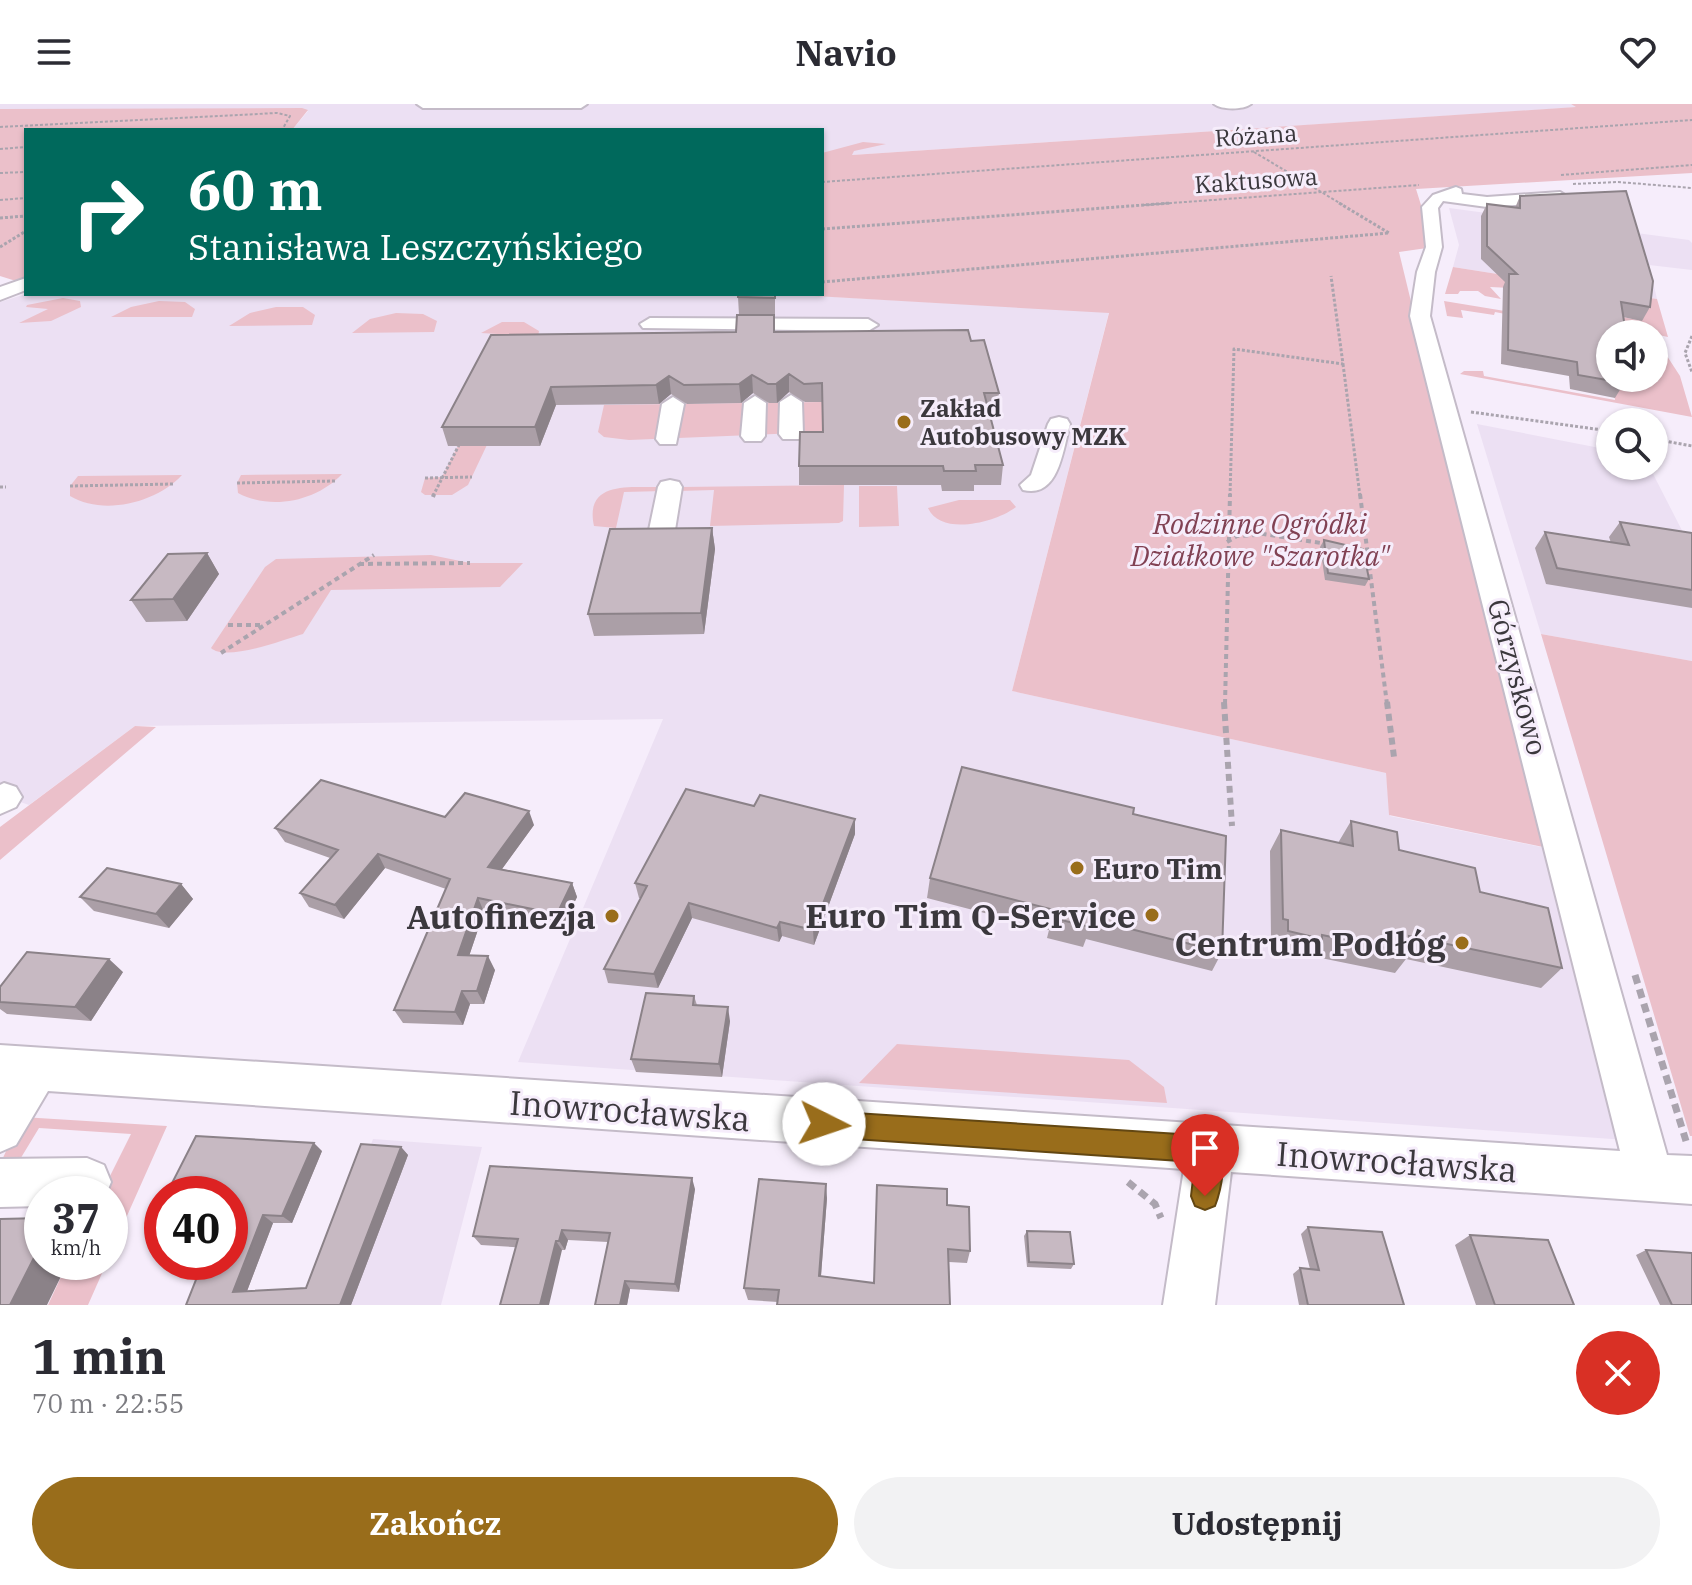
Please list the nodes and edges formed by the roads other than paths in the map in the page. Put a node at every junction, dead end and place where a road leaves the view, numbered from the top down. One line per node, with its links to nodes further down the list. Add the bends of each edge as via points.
1 (423, 104): 2 (street)
2 (581, 104)
3 (1220, 104): 4 (street)
4 (1245, 104)
5 (1575, 196): 23 (street, Górzyskowo, via 1487,202 1441,191 1430,207 1434,247 1420,316)
6 (24, 284): 7 (street)
7 (0, 294)
8 (650, 324): 9 (street, via 727,335)
9 (859, 331)
10 (791, 402): 14 (street)
11 (755, 403): 15 (street)
12 (673, 404): 16 (street)
13 (1059, 424): 17 (street, via 1042,479)
14 (791, 434)
15 (753, 436)
16 (668, 439)
17 (1032, 485)
18 (670, 487): 19 (street)
19 (662, 530)
20 (18, 1068): 21 (street); 22 (street, Inowrocławska)
21 (0, 1129)
22 (1210, 1149): 23 (street, Inowrocławska); 26 (street)
23 (1671, 1178)
24 (0, 1183): 25 (street)
25 (24, 1183)
26 (1189, 1305)

